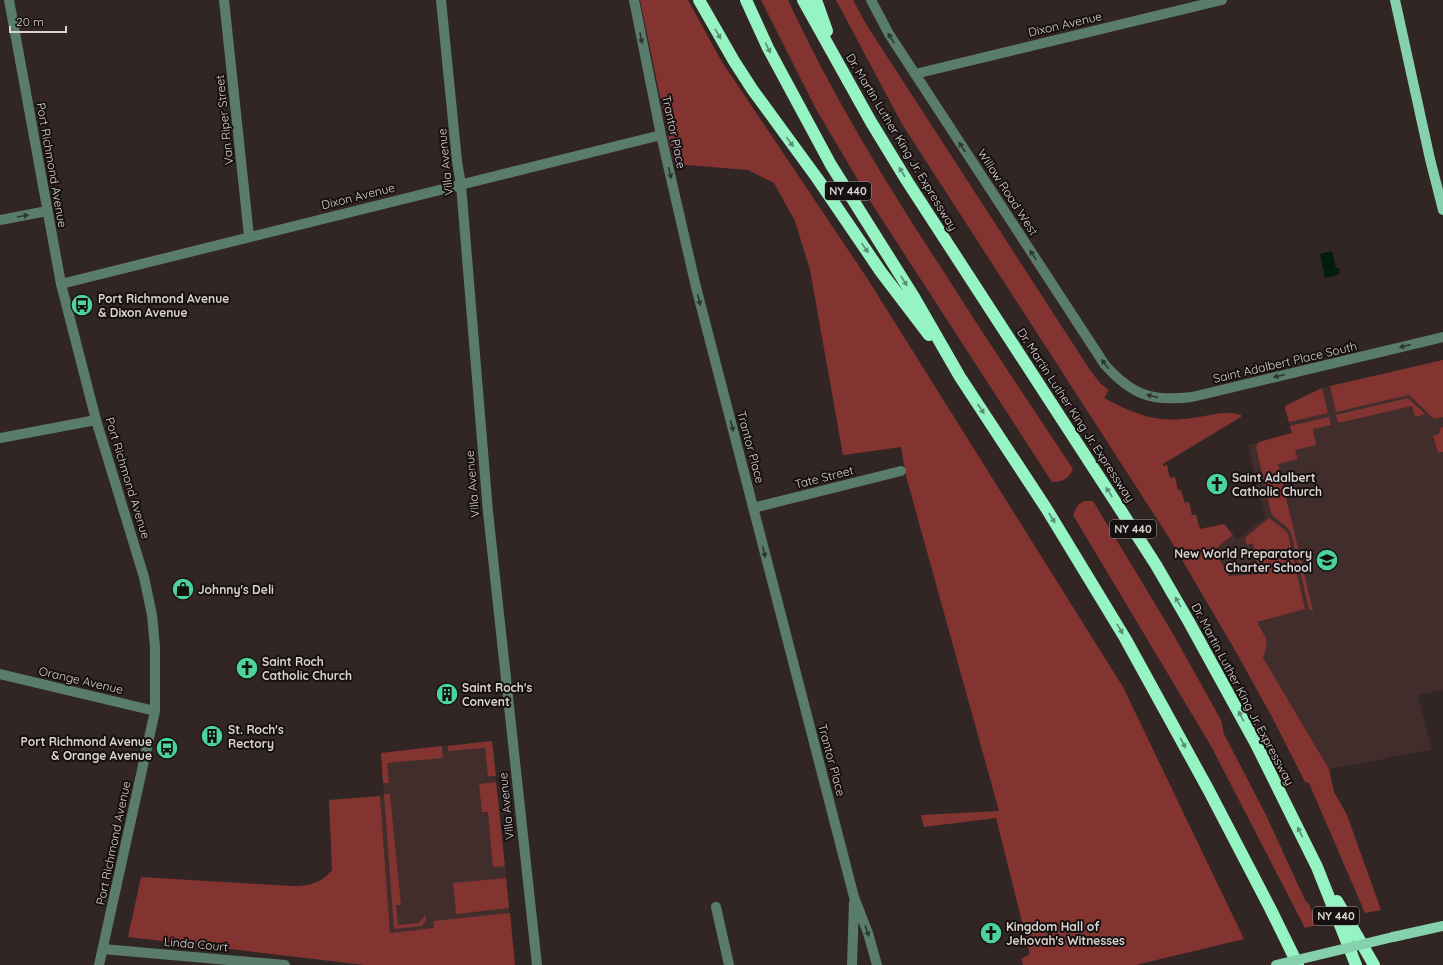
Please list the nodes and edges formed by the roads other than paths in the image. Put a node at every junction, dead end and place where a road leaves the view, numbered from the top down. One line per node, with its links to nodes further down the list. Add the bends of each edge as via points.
1 (9, 0): 17 (street, Port Richmond Avenue)
2 (224, 0): 19 (street, Van Riper Street)
3 (441, 0): 15 (street, Villa Avenue)
4 (634, 0): 14 (street, Trantor Place, one-way to 14)
5 (699, 0): 22 (highway, one-way to 22, via 752,89 881,272)
6 (746, 0): 22 (highway, NY 440, one-way to 22, via 828,158)
7 (803, 0): 12 (highway, Dr. Martin Luther King Jr. Expressway / NY 440)
8 (816, 0): 12 (highway)
9 (871, 0): 13 (street, Willow Road West, one-way to 9)
10 (1222, 0): 13 (street, Dixon Avenue)
11 (1395, 0): 16 (main road)
12 (840, 66): 30 (highway, Dr. Martin Luther King Jr. Expressway / NY 440, one-way to 12, via 1235,704 1156,565 919,199)
13 (914, 74): 23 (street, Willow Road West, one-way to 13, via 1105,365)
14 (661, 135): 15 (street, Dixon Avenue); 27 (street, Trantor Place, one-way to 27, via 709,340)
15 (461, 185): 19 (street, Dixon Avenue); 37 (street, Villa Avenue, via 488,512)
16 (1443, 210)
17 (47, 211): 18 (street, one-way to 17); 20 (street, Port Richmond Avenue)
18 (0, 220)
19 (249, 236): 20 (street, Dixon Avenue)
20 (61, 284): 24 (street, Port Richmond Avenue)
21 (1443, 337): 23 (street, Saint Adalbert Place South, one-way to 23, via 1192,397 1160,399)
22 (960, 377): 42 (highway, NY 440, one-way to 42, via 1049,514 1125,638 1204,783)
23 (1134, 390)
24 (96, 420): 25 (street); 29 (street, Port Richmond Avenue, via 144,577 152,615)
25 (0, 438)
26 (901, 471): 27 (street, Tate Street)
27 (753, 508): 31 (street, Trantor Place, one-way to 31)
28 (0, 674): 29 (street, Orange Avenue)
29 (156, 711): 34 (street, Port Richmond Avenue)
30 (1317, 867): 43 (highway, Dr. Martin Luther King Jr. Expressway / NY 440); 44 (highway)
31 (854, 897): 39 (street, Trantor Place); 40 (street, Trantor Place, one-way to 40)
32 (716, 907): 38 (street)
33 (1443, 926): 41 (main road, bridge)
34 (103, 949): 35 (street, Port Richmond Avenue); 36 (street, Linda Court)
35 (99, 965)
36 (285, 965)
37 (537, 965)
38 (729, 965)
39 (852, 965)
40 (877, 965)
41 (1276, 965)
42 (1298, 965)
43 (1356, 965)
44 (1374, 965)

